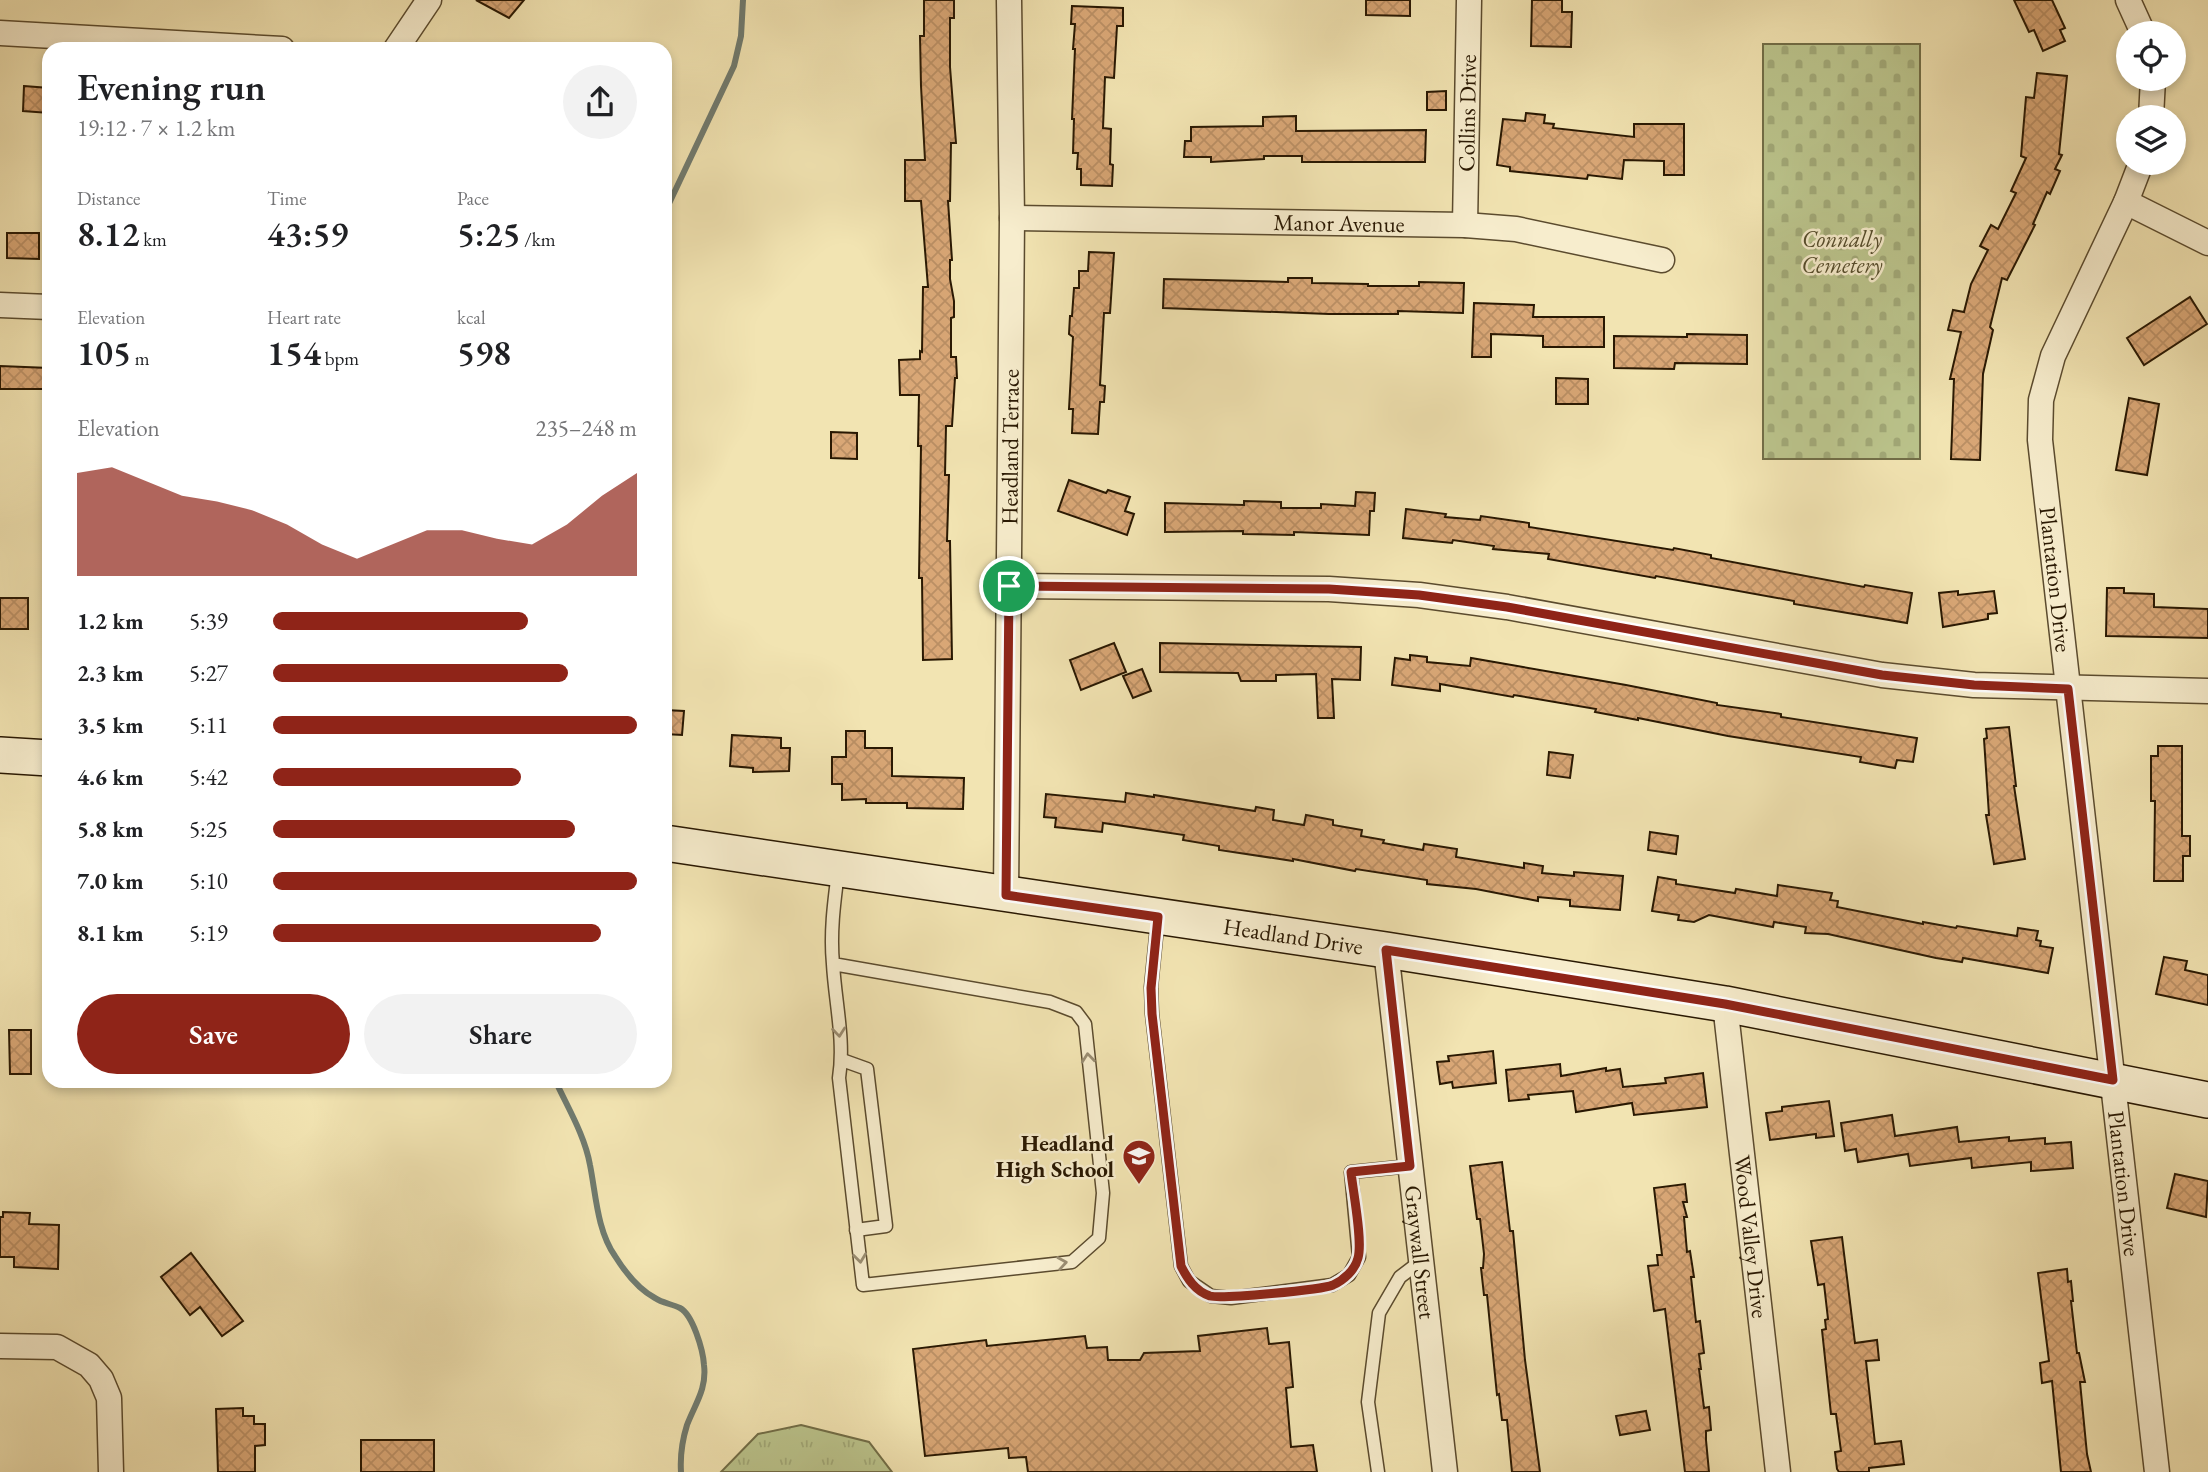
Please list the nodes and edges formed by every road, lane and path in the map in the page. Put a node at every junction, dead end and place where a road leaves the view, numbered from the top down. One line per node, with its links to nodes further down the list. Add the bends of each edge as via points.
1 (429, 0): 8 (street)
2 (1009, 0): 11 (street, Headland Terrace)
3 (1469, 0): 12 (street, Collins Drive)
4 (2128, 0): 5 (street)
5 (2138, 21)
6 (0, 33): 7 (street)
7 (159, 42)
8 (401, 42)
9 (2136, 175): 10 (street, Plantation Drive)
10 (2126, 202): 13 (street); 18 (street, Plantation Drive, via 2053,356 2041,400 2040,440)
11 (1012, 218): 12 (street, Manor Avenue); 17 (street, Headland Terrace)
12 (1465, 226): 14 (street, Manor Avenue, via 1516,229)
13 (2208, 243)
14 (1662, 260)
15 (0, 305): 16 (street)
16 (42, 307)
17 (1009, 586): 18 (street, via 1329,589 1419,595 1882,675); 24 (street, Headland Terrace)
18 (2068, 689): 19 (street); 30 (street, Plantation Drive)
19 (2208, 691)
20 (0, 755): 21 (main road)
21 (42, 758)
22 (672, 844): 23 (main road, Headland Drive)
23 (838, 869): 24 (main road, Headland Drive); 27 (lane, via 831,930)
24 (1006, 895): 25 (main road, Headland Drive)
25 (1158, 917): 26 (main road, Headland Drive); 32 (lane, via 1152,1014 1181,1266 1189,1281 1211,1296 1231,1297 1332,1286 1349,1275 1359,1257 1351,1172)
26 (1386, 950): 28 (main road, Headland Drive); 32 (street, Graywall Street)
27 (833, 964): 29 (lane, one-way to 29); 33 (lane, one-way to 27, via 863,1285 1072,1262 1099,1238 1103,1193 1085,1024 1076,1012 1050,1002)
28 (1725, 1004): 30 (main road, Headland Drive); 39 (street, Wood Valley Drive)
29 (842, 1060): 33 (lane, via 839,1077); 33 (lane, via 867,1069 886,1226)
30 (2113, 1080): 31 (main road, Headland Drive); 40 (street, Plantation Drive)
31 (2208, 1100)
32 (1410, 1166): 34 (street, Graywall Street)
33 (856, 1230)
34 (1421, 1261): 37 (lane, via 1399,1277 1379,1313 1368,1402); 38 (street, Graywall Street)
35 (0, 1346): 36 (street, via 57,1347 89,1365 109,1398)
36 (111, 1472)
37 (1378, 1472)
38 (1445, 1472)
39 (1778, 1472)
40 (2157, 1472)

